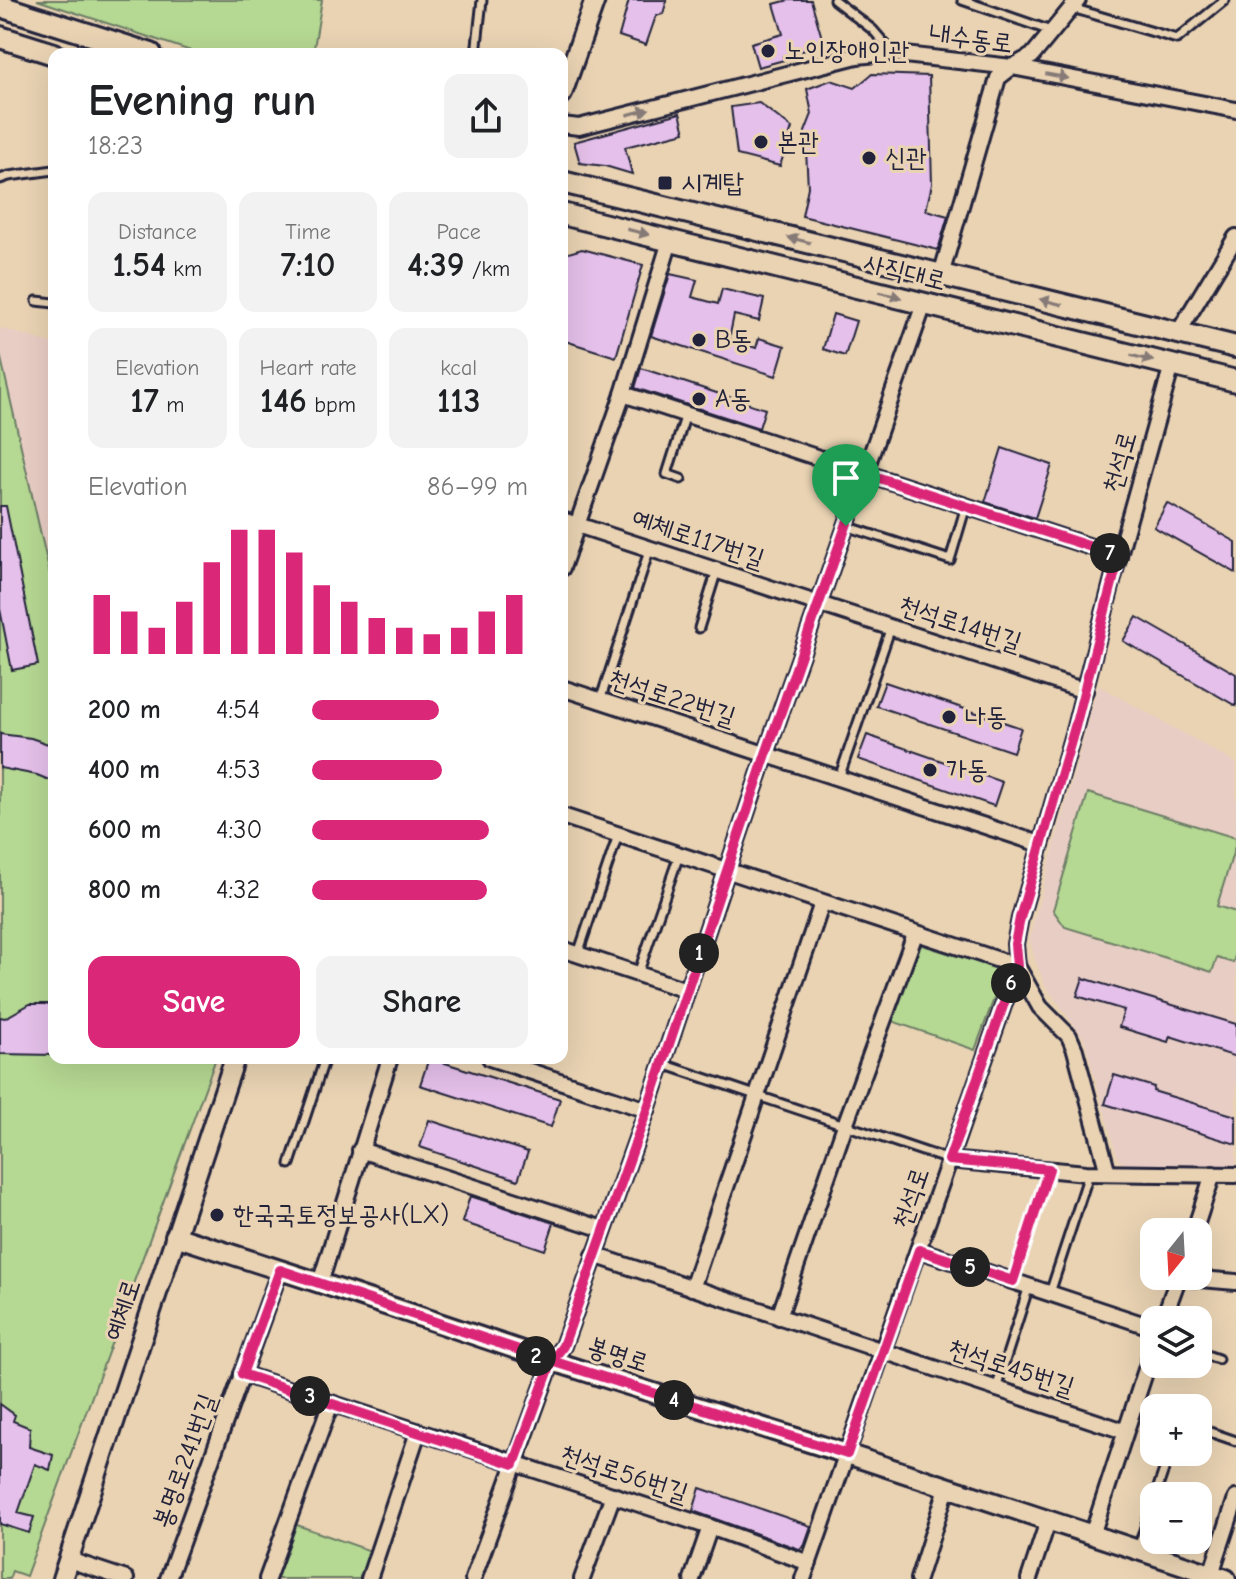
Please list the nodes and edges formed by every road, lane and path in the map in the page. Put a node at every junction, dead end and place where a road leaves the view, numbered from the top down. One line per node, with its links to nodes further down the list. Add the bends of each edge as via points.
1 (482, 0): 13 (lane)
2 (595, 0): 17 (street)
3 (834, 0): 15 (lane)
4 (962, 0): 9 (lane)
5 (993, 0): 9 (lane)
6 (1225, 0): 7 (lane, via 1177,39)
7 (1075, 4): 10 (street)
8 (0, 6): 12 (main road)
9 (989, 9): 10 (lane)
10 (1051, 31): 16 (street, via 1032,56)
11 (0, 37): 14 (main road)
12 (132, 48)
13 (477, 48)
14 (48, 52)
15 (894, 54): 16 (street, 내수동로); 19 (street, 내수동로, one-way to 15, via 857,56)
16 (1012, 67): 18 (street, 내수동로, one-way to 18); 26 (street, via 998,78)
17 (568, 77)
18 (1236, 110)
19 (568, 126)
20 (48, 171): 21 (lane)
21 (0, 179)
22 (568, 183): 26 (main road, 사직대로, one-way to 22)
23 (568, 216): 25 (main road, 사직대로, one-way to 25)
24 (1236, 237): 30 (street)
25 (670, 241): 29 (main road, 사직대로, one-way to 29); 34 (street)
26 (941, 275): 30 (main road, 사직대로, one-way to 26)
27 (37, 301): 28 (lane)
28 (48, 302)
29 (924, 304): 32 (main road, 사직대로, one-way to 32); 36 (street)
30 (1178, 333): 31 (main road, 사직대로)
31 (1236, 347)
32 (1172, 365): 33 (main road, 사직대로); 42 (street, 천석로)
33 (1236, 381)
34 (623, 394): 35 (street); 39 (street)
35 (686, 414): 36 (street); 37 (lane, via 667,474)
36 (864, 473): 38 (street); 40 (street)
37 (681, 479)
38 (966, 506): 40 (lane, via 950,560); 42 (street)
39 (569, 522): 41 (street, 예체로117번길)
40 (846, 526): 44 (street)
41 (650, 548): 43 (street, 예체로117번길); 49 (lane)
42 (1119, 556): 48 (street, 천석로)
43 (717, 570): 44 (street, 예체로117번길); 46 (lane)
44 (819, 603): 45 (street, 천석로14번길); 50 (street)
45 (891, 627): 48 (street, 천석로14번길); 51 (lane)
46 (699, 628)
47 (568, 690): 49 (street, 천석로22번길)
48 (1085, 691): 54 (street, 천석로)
49 (600, 701): 50 (street, 천석로22번길)
50 (766, 754): 51 (street, 천석로22번길); 56 (street)
51 (839, 778): 54 (street, 천석로22번길)
52 (568, 818): 53 (street)
53 (618, 834): 55 (street); 60 (lane)
54 (1040, 844): 61 (street, 천석로, via 1015,944)
55 (679, 854): 56 (street); 62 (lane)
56 (728, 870): 57 (street); 63 (street)
57 (822, 903): 58 (street); 69 (street)
58 (915, 934): 61 (street); 71 (street)
59 (568, 951): 60 (street)
60 (578, 954): 62 (street)
61 (1017, 966): 73 (street, 천석로); 77 (street, via 1040,1007 1069,1036)
62 (638, 974): 63 (street)
63 (686, 990): 64 (street)
64 (661, 1063): 69 (lane); 70 (street)
65 (233, 1064): 82 (street, 예체로)
66 (323, 1064): 74 (lane)
67 (388, 1064): 72 (street)
68 (508, 1064): 70 (street)
69 (756, 1097): 71 (lane); 91 (street)
70 (647, 1110): 81 (street)
71 (845, 1125): 73 (lane); 93 (street)
72 (360, 1150): 81 (street); 89 (street)
73 (949, 1160): 75 (street); 83 (street, 천석로)
74 (290, 1164)
75 (1049, 1169): 76 (street); 87 (lane)
76 (1090, 1173): 77 (street); 92 (lane)
77 (1108, 1173): 78 (street)
78 (1213, 1174): 79 (street); 80 (street)
79 (1236, 1175)
80 (1199, 1218)
81 (603, 1229): 84 (street)
82 (175, 1236): 85 (street, 봉명로); 119 (street, 예체로)
83 (919, 1250): 87 (street); 95 (street, 천석로)
84 (594, 1255): 91 (street, 천석로45번길); 98 (street, via 563,1346)
85 (280, 1270): 89 (street, 봉명로); 99 (street, 봉명로241번길)
86 (1212, 1279): 88 (street)
87 (1013, 1281): 90 (street)
88 (1236, 1282)
89 (320, 1283): 98 (street, 봉명로)
90 (1029, 1286): 92 (street); 101 (lane)
91 (692, 1288): 93 (street, 천석로45번길)
92 (1050, 1293): 94 (street)
93 (779, 1317): 95 (street, 천석로45번길)
94 (1140, 1323)
95 (883, 1351): 101 (street, 천석로45번길); 109 (street, 천석로)
96 (1212, 1357): 97 (lane)
97 (1218, 1359)
98 (552, 1361): 109 (street, 봉명로); 110 (street)
99 (242, 1374): 102 (street, 천석로56번길); 124 (street, 봉명로241번길)
100 (1142, 1378): 103 (street)
101 (996, 1389): 105 (street, 천석로45번길)
102 (331, 1403): 106 (street, 천석로56번길); 125 (street)
103 (1133, 1405): 104 (lane); 105 (street)
104 (1140, 1407)
105 (1124, 1431): 116 (street)
106 (418, 1432): 110 (street, 천석로56번길); 126 (street)
107 (1212, 1433): 108 (lane)
108 (1236, 1441)
109 (847, 1454): 111 (street, 봉명로); 120 (street, 천석로)
110 (514, 1464): 112 (street, 천석로56번길); 127 (street)
111 (947, 1488): 114 (street, 봉명로); 131 (street)
112 (613, 1495): 115 (street, 천석로56번길); 128 (street)
113 (1236, 1498): 121 (street)
114 (1048, 1521): 116 (street, 봉명로); 132 (street)
115 (710, 1527): 120 (street, 천석로56번길); 129 (street)
116 (1092, 1535): 118 (street, 봉명로)
117 (1140, 1544): 118 (lane)
118 (1138, 1550): 121 (street, 봉명로)
119 (69, 1560): 122 (street, 예체로); 123 (street)
120 (809, 1563): 130 (street, 천석로)
121 (1219, 1576)
122 (62, 1579)
123 (126, 1579)
124 (168, 1579)
125 (267, 1579)
126 (369, 1579)
127 (473, 1579)
128 (582, 1579)
129 (692, 1579)
130 (803, 1579)
131 (918, 1579)
132 (1029, 1579)

